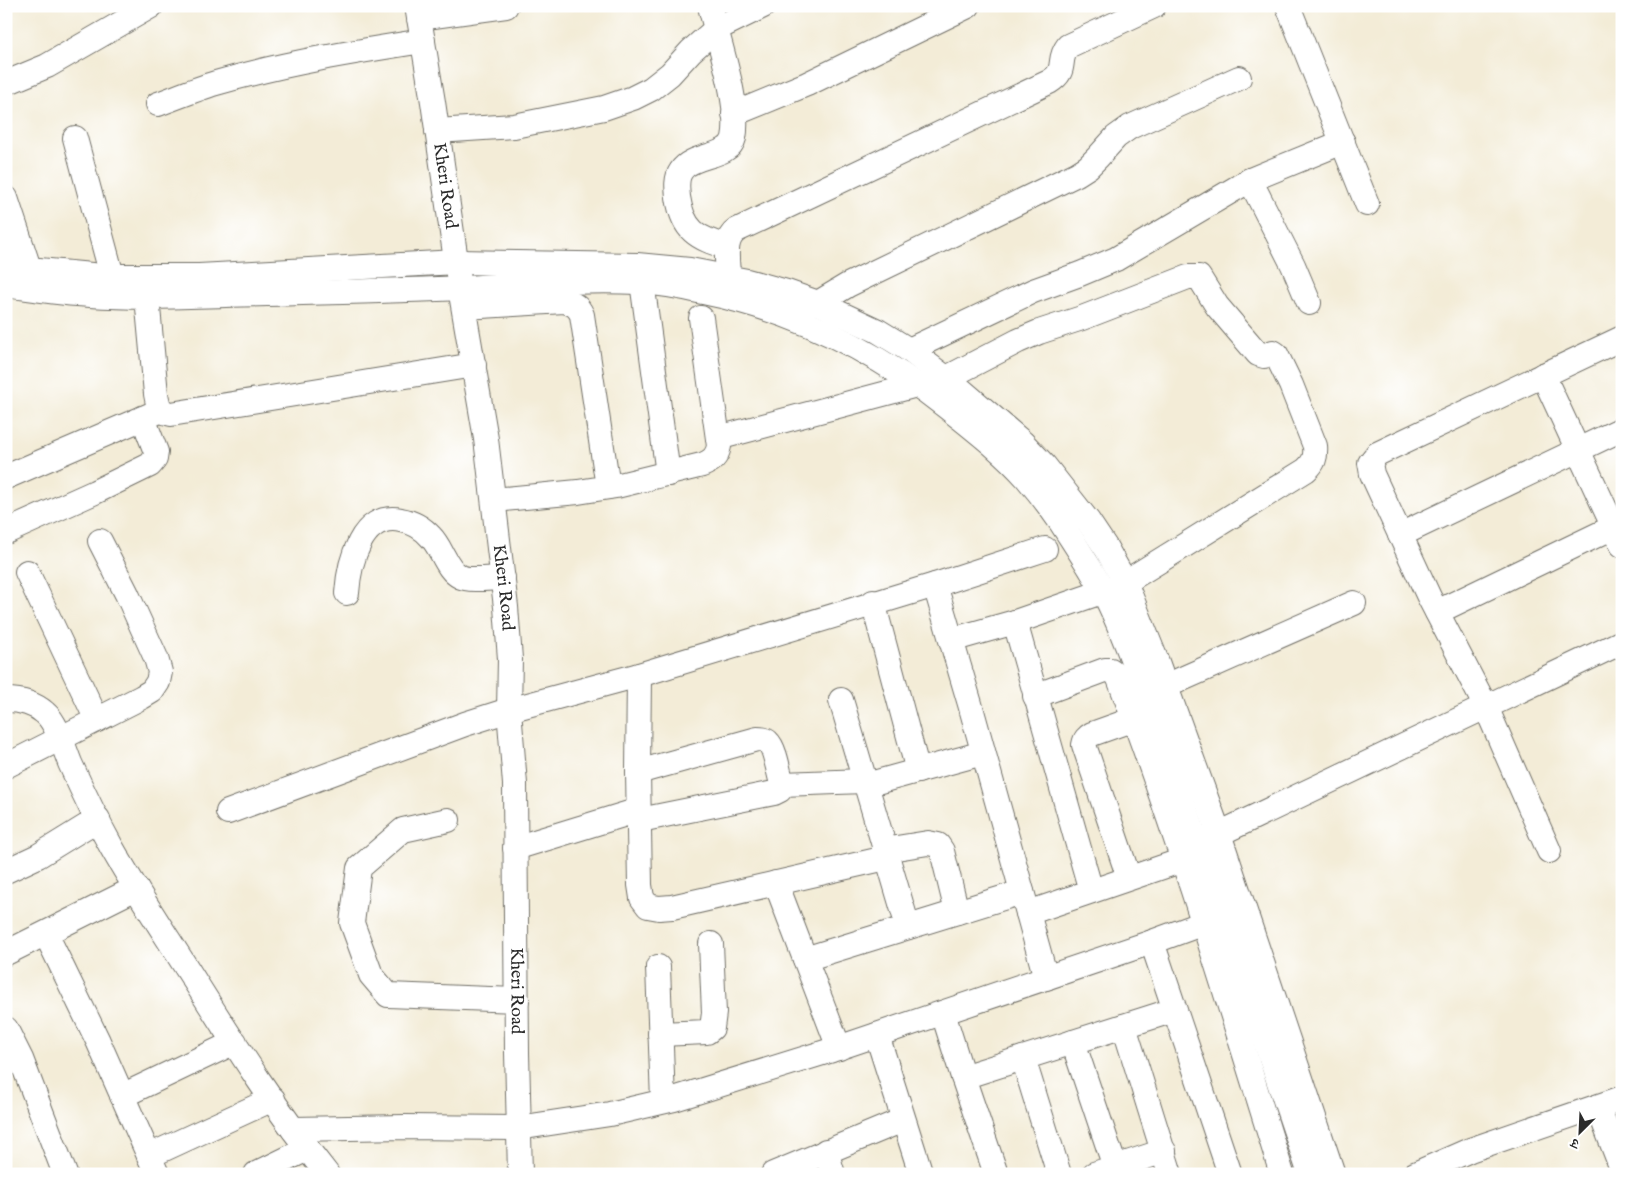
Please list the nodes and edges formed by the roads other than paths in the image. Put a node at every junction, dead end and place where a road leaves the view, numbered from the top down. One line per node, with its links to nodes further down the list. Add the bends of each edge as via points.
1 (150, 6): 12 (street, via 46,66)
2 (506, 6): 8 (street)
3 (710, 6): 9 (street)
4 (762, 6): 9 (street)
5 (968, 6): 14 (street, via 807,84)
6 (1154, 6): 21 (street, via 1068,46 1063,51 1060,72 1049,82 737,230 728,238)
7 (1288, 6): 17 (street)
8 (418, 12): 10 (street, Kheri Road)
9 (716, 29): 14 (street); 15 (street, via 670,74 633,98 604,108 514,126)
10 (423, 41): 13 (street, via 269,69); 15 (street, Kheri Road)
11 (1239, 78): 29 (street, via 1130,128 1077,174 848,285)
12 (6, 83)
13 (158, 104)
14 (734, 114): 21 (street, via 734,135 727,149 690,162 681,170 677,181 684,221 704,240)
15 (437, 131): 25 (street, Kheri Road)
16 (75, 138): 23 (street)
17 (1343, 142): 18 (street); 20 (street)
18 (1250, 180): 30 (street); 33 (street, via 1116,259 1025,295)
19 (6, 198): 22 (street)
20 (1367, 204)
21 (727, 247): 24 (street)
22 (17, 266): 23 (street)
23 (112, 276): 25 (street)
24 (728, 277): 25 (street, via 637,265); 29 (street)
25 (460, 282): 26 (street); 28 (street); 34 (street, Kheri Road); 43 (street, via 564,301 579,308)
26 (642, 282): 36 (street, via 707,293 775,310); 41 (street)
27 (6, 285): 28 (street, via 48,292)
28 (147, 297): 37 (street, via 156,394)
29 (818, 303): 33 (street, via 878,331)
30 (1309, 303)
31 (701, 318): 39 (street)
32 (1622, 338): 35 (street)
33 (908, 350): 36 (street)
34 (474, 365): 37 (street, via 171,414); 44 (street, Kheri Road)
35 (1543, 375): 40 (street); 47 (street, via 1373,458 1370,463 1372,474)
36 (932, 384): 39 (street); 53 (street, via 1027,478 1087,563); 53 (street, via 1039,332 1194,276 1199,277 1217,306 1258,354 1276,354 1313,439 1316,455 1312,464)
37 (152, 414): 42 (street); 45 (street, via 156,452 150,465)
38 (1622, 429): 40 (street)
39 (718, 438): 41 (street, via 717,454 711,461)
40 (1578, 450): 46 (street); 47 (street)
41 (668, 474): 43 (street)
42 (6, 477)
43 (608, 487): 44 (street)
44 (494, 500): 51 (street, Kheri Road)
45 (6, 532)
46 (1619, 532): 57 (street)
47 (1400, 535): 57 (street)
48 (100, 542): 69 (street, via 143,629 160,672 152,691)
49 (1045, 549): 52 (street)
50 (27, 572): 69 (street)
51 (503, 578): 54 (street, via 460,576 425,531 408,522 389,519 374,524 361,540 350,569); 67 (street, Kheri Road, via 510,659)
52 (935, 584): 55 (street); 59 (street)
53 (1114, 587): 58 (street); 62 (street); 81 (street, via 1121,630)
54 (347, 593)
55 (873, 602): 61 (street); 73 (street)
56 (1354, 602): 62 (street)
57 (1437, 612): 66 (street)
58 (1014, 622): 59 (street); 63 (street)
59 (951, 640): 71 (street)
60 (1622, 642): 66 (street)
61 (639, 675): 67 (street); 74 (street)
62 (1166, 686): 81 (street)
63 (1035, 696): 68 (street, via 1111,670 1118,676); 89 (street)
64 (7, 700): 70 (street, via 31,704 45,713)
65 (841, 700): 75 (street)
66 (1486, 707): 81 (street); 83 (street)
67 (509, 710): 77 (street); 82 (street, Kheri Road, via 515,784)
68 (1134, 719): 81 (street); 86 (street, via 1088,736 1084,745)
69 (96, 720): 70 (street)
70 (60, 738): 72 (street); 79 (street)
71 (984, 752): 73 (street); 90 (street)
72 (6, 766)
73 (918, 771): 75 (street)
74 (638, 772): 76 (street, via 764,739 772,747); 78 (street)
75 (865, 783): 76 (street); 84 (street)
76 (782, 784): 78 (street, via 774,793)
77 (228, 812)
78 (640, 815): 82 (street); 87 (street, via 640,885 642,898 648,906 672,907)
79 (98, 819): 85 (street, via 38,856); 88 (street)
80 (448, 820): 101 (street, via 404,830 359,868 352,923 371,976 388,995)
81 (1203, 843): 86 (street); 92 (street); 140 (street, via 1309,1106)
82 (515, 848): 101 (street, Kheri Road)
83 (1549, 851)
84 (885, 854): 87 (street); 91 (street, via 928,843 938,846); 93 (street)
85 (6, 871)
86 (1129, 878): 89 (street)
87 (776, 883): 98 (street)
88 (136, 888): 94 (street); 108 (street)
89 (1091, 892): 90 (street)
90 (1025, 903): 91 (street); 100 (street)
91 (957, 912): 93 (street)
92 (1213, 920): 95 (street); 138 (street); 139 (street)
93 (908, 927): 98 (street)
94 (46, 934): 97 (street); 113 (street)
95 (1152, 942): 100 (street); 102 (street)
96 (711, 944): 106 (street, via 712,1028 707,1032)
97 (6, 953)
98 (805, 959): 110 (street)
99 (658, 967): 106 (street)
100 (1046, 978): 103 (street)
101 (517, 1000): 119 (street, Kheri Road)
102 (1174, 1010): 104 (street); 137 (street)
103 (943, 1013): 107 (street); 112 (street)
104 (1124, 1026): 109 (street); 123 (street)
105 (6, 1029): 127 (street, via 21,1059)
106 (660, 1034): 116 (street)
107 (877, 1035): 110 (street); 118 (street)
108 (235, 1042): 113 (street); 115 (street)
109 (1073, 1042): 111 (street); 126 (street)
110 (839, 1048): 116 (street)
111 (1023, 1058): 112 (street); 135 (street)
112 (963, 1077): 134 (street)
113 (122, 1096): 124 (street)
114 (1622, 1098): 117 (street)
115 (273, 1099): 120 (street); 124 (street)
116 (663, 1101): 119 (street, via 610,1114)
117 (1598, 1107): 125 (street); 141 (street, via 1470,1150)
118 (903, 1120): 122 (street); 133 (street)
119 (518, 1128): 120 (street); 130 (street, Kheri Road)
120 (294, 1129): 121 (street)
121 (307, 1149): 128 (street); 129 (street)
122 (826, 1151): 131 (street); 132 (street)
123 (1164, 1151): 126 (street); 136 (street)
124 (153, 1165)
125 (1622, 1169)
126 (1104, 1170)
127 (65, 1174)
128 (256, 1174)
129 (327, 1174)
130 (520, 1174)
131 (773, 1174)
132 (834, 1174)
133 (921, 1174)
134 (996, 1174)
135 (1059, 1174)
136 (1170, 1174)
137 (1230, 1174)
138 (1282, 1174)
139 (1310, 1174)
140 (1333, 1174)
141 (1415, 1174)

